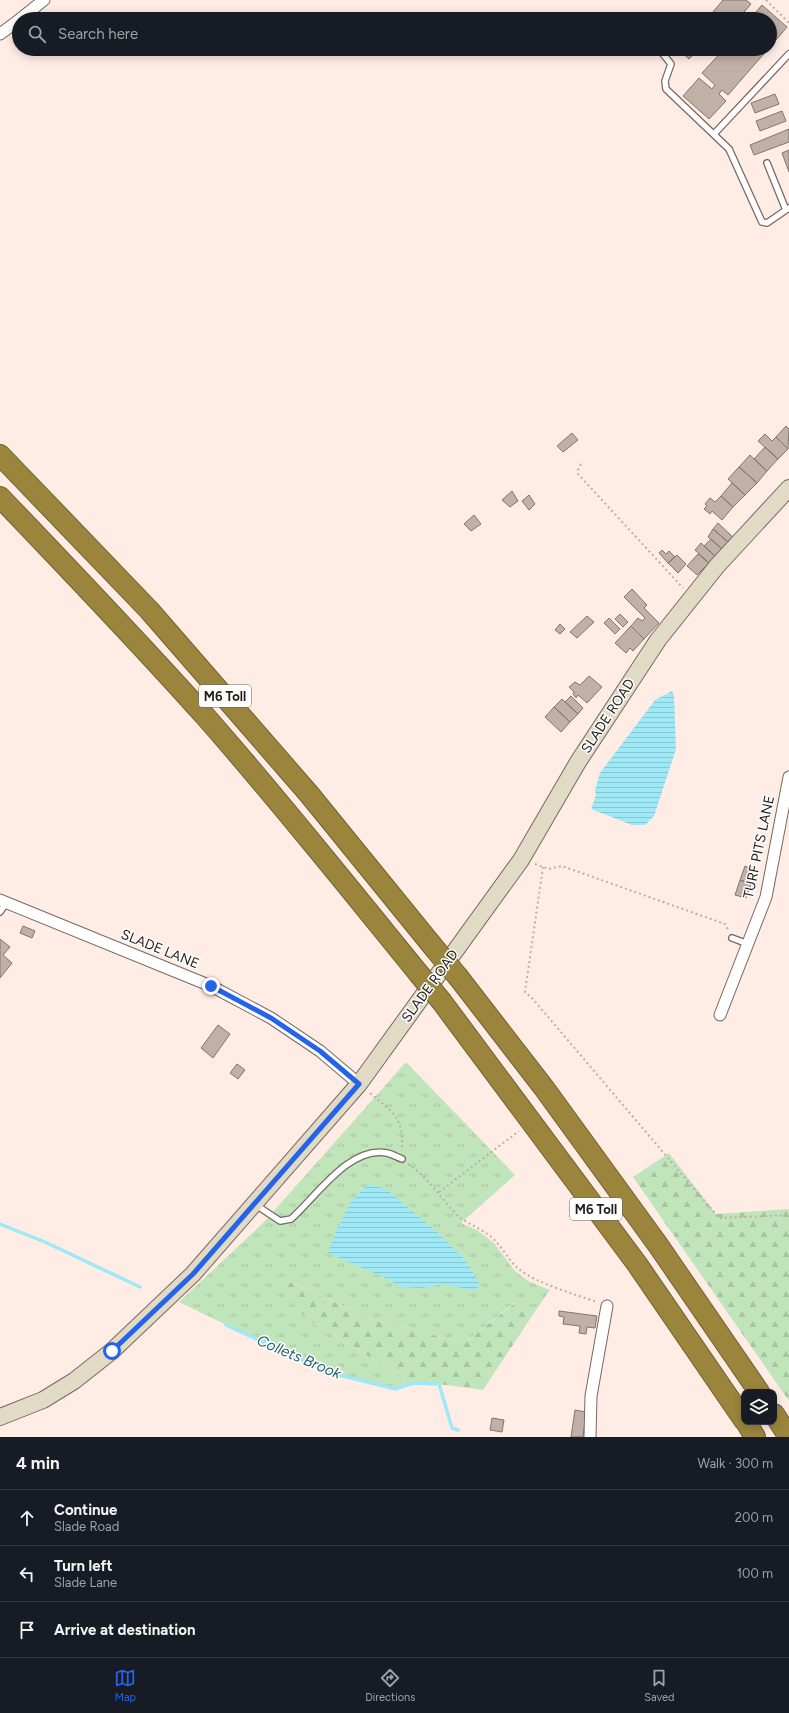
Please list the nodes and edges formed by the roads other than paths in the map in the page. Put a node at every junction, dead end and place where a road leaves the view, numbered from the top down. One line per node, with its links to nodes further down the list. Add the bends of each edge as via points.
1 (44, 0): 2 (street)
2 (28, 12)
3 (12, 25): 4 (street)
4 (0, 34)
5 (789, 54): 7 (lane)
6 (665, 56): 7 (lane, via 671,64 666,89)
7 (714, 134): 9 (lane, via 734,158 762,222 767,223)
8 (767, 162): 9 (lane)
9 (788, 209)
10 (0, 455): 22 (highway, M6 Toll, bridge, via 159,621 309,794 460,978 658,1245)
11 (789, 488): 18 (main road, SLADE ROAD, via 740,540 658,640 578,762 521,860)
12 (0, 496): 23 (highway, M6 Toll, bridge, via 116,617 206,717 442,1002 638,1264)
13 (789, 777): 16 (street, TURF PITS LANE, via 766,897)
14 (2, 905): 18 (street, SLADE LANE, via 211,986 271,1018 320,1051)
15 (732, 938): 16 (lane)
16 (748, 944): 17 (street, TURF PITS LANE)
17 (720, 1015)
18 (359, 1084): 20 (main road, SLADE ROAD)
19 (402, 1159): 20 (lane, via 387,1153 372,1153 345,1164 292,1219 280,1221)
20 (254, 1203): 24 (main road, SLADE ROAD, via 193,1274 112,1351 74,1381 43,1400)
21 (607, 1306): 27 (street, via 591,1396)
22 (757, 1389)
23 (741, 1415)
24 (0, 1417)
25 (777, 1419): 29 (highway)
26 (748, 1425): 28 (highway, M6 Toll)
27 (590, 1437)
28 (755, 1437)
29 (789, 1437)

